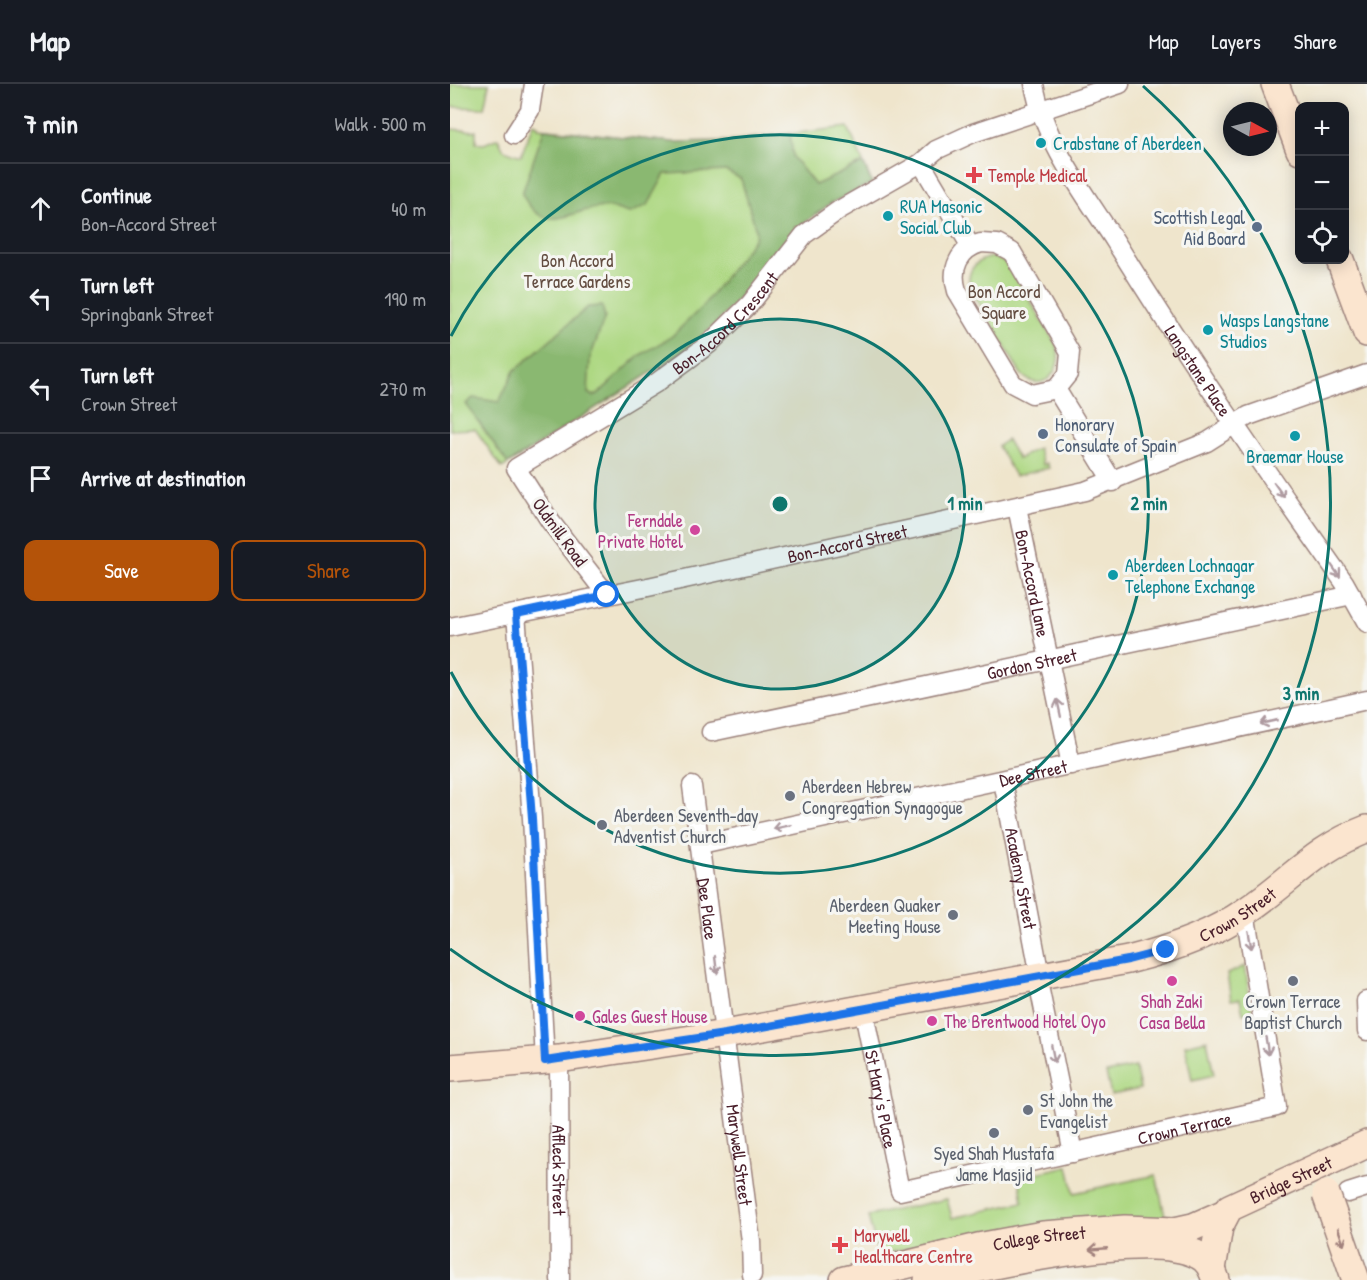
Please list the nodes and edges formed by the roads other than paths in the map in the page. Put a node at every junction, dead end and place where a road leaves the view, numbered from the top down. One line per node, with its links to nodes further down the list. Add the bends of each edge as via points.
1 (534, 84): 6 (street, via 530,110)
2 (1034, 84): 5 (street, Langstane Place)
3 (1120, 84): 5 (street, Bon-Accord Crescent)
4 (1275, 84): 7 (street)
5 (1041, 110): 8 (street, Bon-Accord Crescent, via 973,133 936,150); 14 (street, Langstane Place, via 1064,160 1175,339)
6 (514, 135)
7 (1295, 139)
8 (921, 162): 9 (street); 15 (street, Bon-Accord Crescent, via 804,235 750,304 709,344 656,383)
9 (970, 247): 13 (street, via 997,244 1017,259 1071,352 1068,374); 13 (street, via 958,260 954,282 1013,384 1032,394)
10 (1341, 264): 11 (street)
11 (1367, 333)
12 (1367, 374): 14 (street, Bon-Accord Street, via 1248,416)
13 (1056, 389): 16 (street)
14 (1234, 425): 16 (street, Bon-Accord Street, via 1207,442); 19 (street, Langstane Place, one-way to 19)
15 (516, 468): 18 (street, Oldmill Road, via 550,521)
16 (1113, 482): 17 (street, Bon-Accord Street)
17 (1017, 507): 18 (street, Bon-Accord Street); 23 (street, Bon-Accord Lane)
18 (607, 595): 20 (street, Bon-Accord Street)
19 (1352, 595): 21 (street, Langstane Place); 23 (street, Gordon Street)
20 (516, 614): 22 (street, Bon-Accord Street); 37 (street, Affleck Street)
21 (1367, 623)
22 (450, 627)
23 (1049, 659): 25 (street, Gordon Street); 26 (street, Bon-Accord Lane, one-way to 23)
24 (1367, 700): 26 (street, Dee Street, one-way to 26)
25 (711, 732)
26 (1071, 765): 27 (street, Dee Street)
27 (1003, 781): 30 (street, Dee Street, one-way to 30); 32 (street, Academy Street)
28 (692, 786): 30 (street, Dee Place)
29 (1367, 829): 31 (street, Crown Street, via 1327,847)
30 (701, 845): 36 (street, Dee Place, one-way to 36)
31 (1245, 912): 32 (street, Crown Street, via 1166,950); 40 (street, Crown Terrace, one-way to 40, via 1277,1107)
32 (1039, 976): 34 (street, Crown Street); 40 (street, Academy Street, one-way to 40)
33 (1366, 1000): 35 (street)
34 (863, 1008): 36 (street, Crown Street); 43 (street, St Mary's Place)
35 (1367, 1031)
36 (725, 1034): 37 (street, Crown Street); 47 (street, Marywell Street)
37 (552, 1060): 38 (street, Crown Street); 48 (street, Affleck Street)
38 (450, 1068)
39 (1362, 1146): 41 (street, Bridge Street); 44 (street, Bridge Street, via 1335,1168)
40 (1073, 1153): 43 (street, Crown Terrace)
41 (1280, 1183): 44 (street, via 1307,1184); 45 (street, Bridge Street)
42 (1367, 1187): 44 (street)
43 (900, 1191)
44 (1337, 1194): 51 (street, one-way to 51, bridge)
45 (1213, 1219): 46 (street, via 1219,1227); 49 (street, College Street, via 1175,1231 1125,1229 1043,1235)
46 (1214, 1274): 50 (street, College Street, one-way to 50, via 1207,1260 1191,1252 1131,1247 1027,1258)
47 (752, 1275)
48 (560, 1280)
49 (844, 1280)
50 (928, 1280)
51 (1356, 1280)

